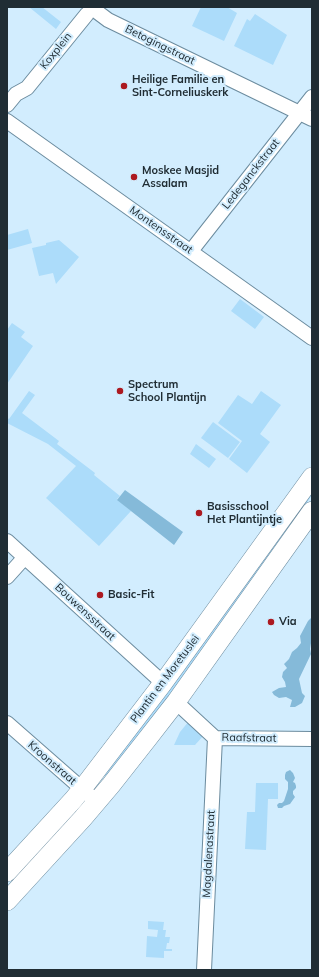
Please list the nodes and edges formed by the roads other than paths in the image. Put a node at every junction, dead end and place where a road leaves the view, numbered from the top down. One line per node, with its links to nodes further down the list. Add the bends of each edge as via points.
1 (90, 10): 2 (street, Koxplein, via 27,88); 4 (street, Betogingstraat)
2 (10, 95)
3 (312, 97): 4 (street, Ledeganckstraat)
4 (306, 116): 6 (street, Ledeganckstraat, via 230,201)
5 (8, 124): 6 (street, Montensstraat)
6 (191, 251): 7 (street, Montensstraat)
7 (312, 338)
8 (312, 477): 13 (main road, Plantin en Moretuslei)
9 (312, 511): 14 (main road, Plantin en Moretuslei)
10 (7, 541): 11 (street, Bouwensstraat)
11 (25, 557): 12 (street); 13 (street, Bouwensstraat)
12 (7, 577)
13 (163, 683): 18 (main road, Plantin en Moretuslei)
14 (176, 702): 16 (street, Raafstraat); 19 (main road, Plantin en Moretuslei)
15 (7, 723): 18 (street, Kroonstraat)
16 (215, 738): 17 (street, Raafstraat); 22 (street, Magdalenastraat)
17 (312, 739)
18 (82, 789): 19 (street, Kroonstraat); 20 (main road, Plantin en Moretuslei)
19 (97, 802): 21 (main road, Plantin en Moretuslei)
20 (7, 872)
21 (7, 901)
22 (204, 970)

